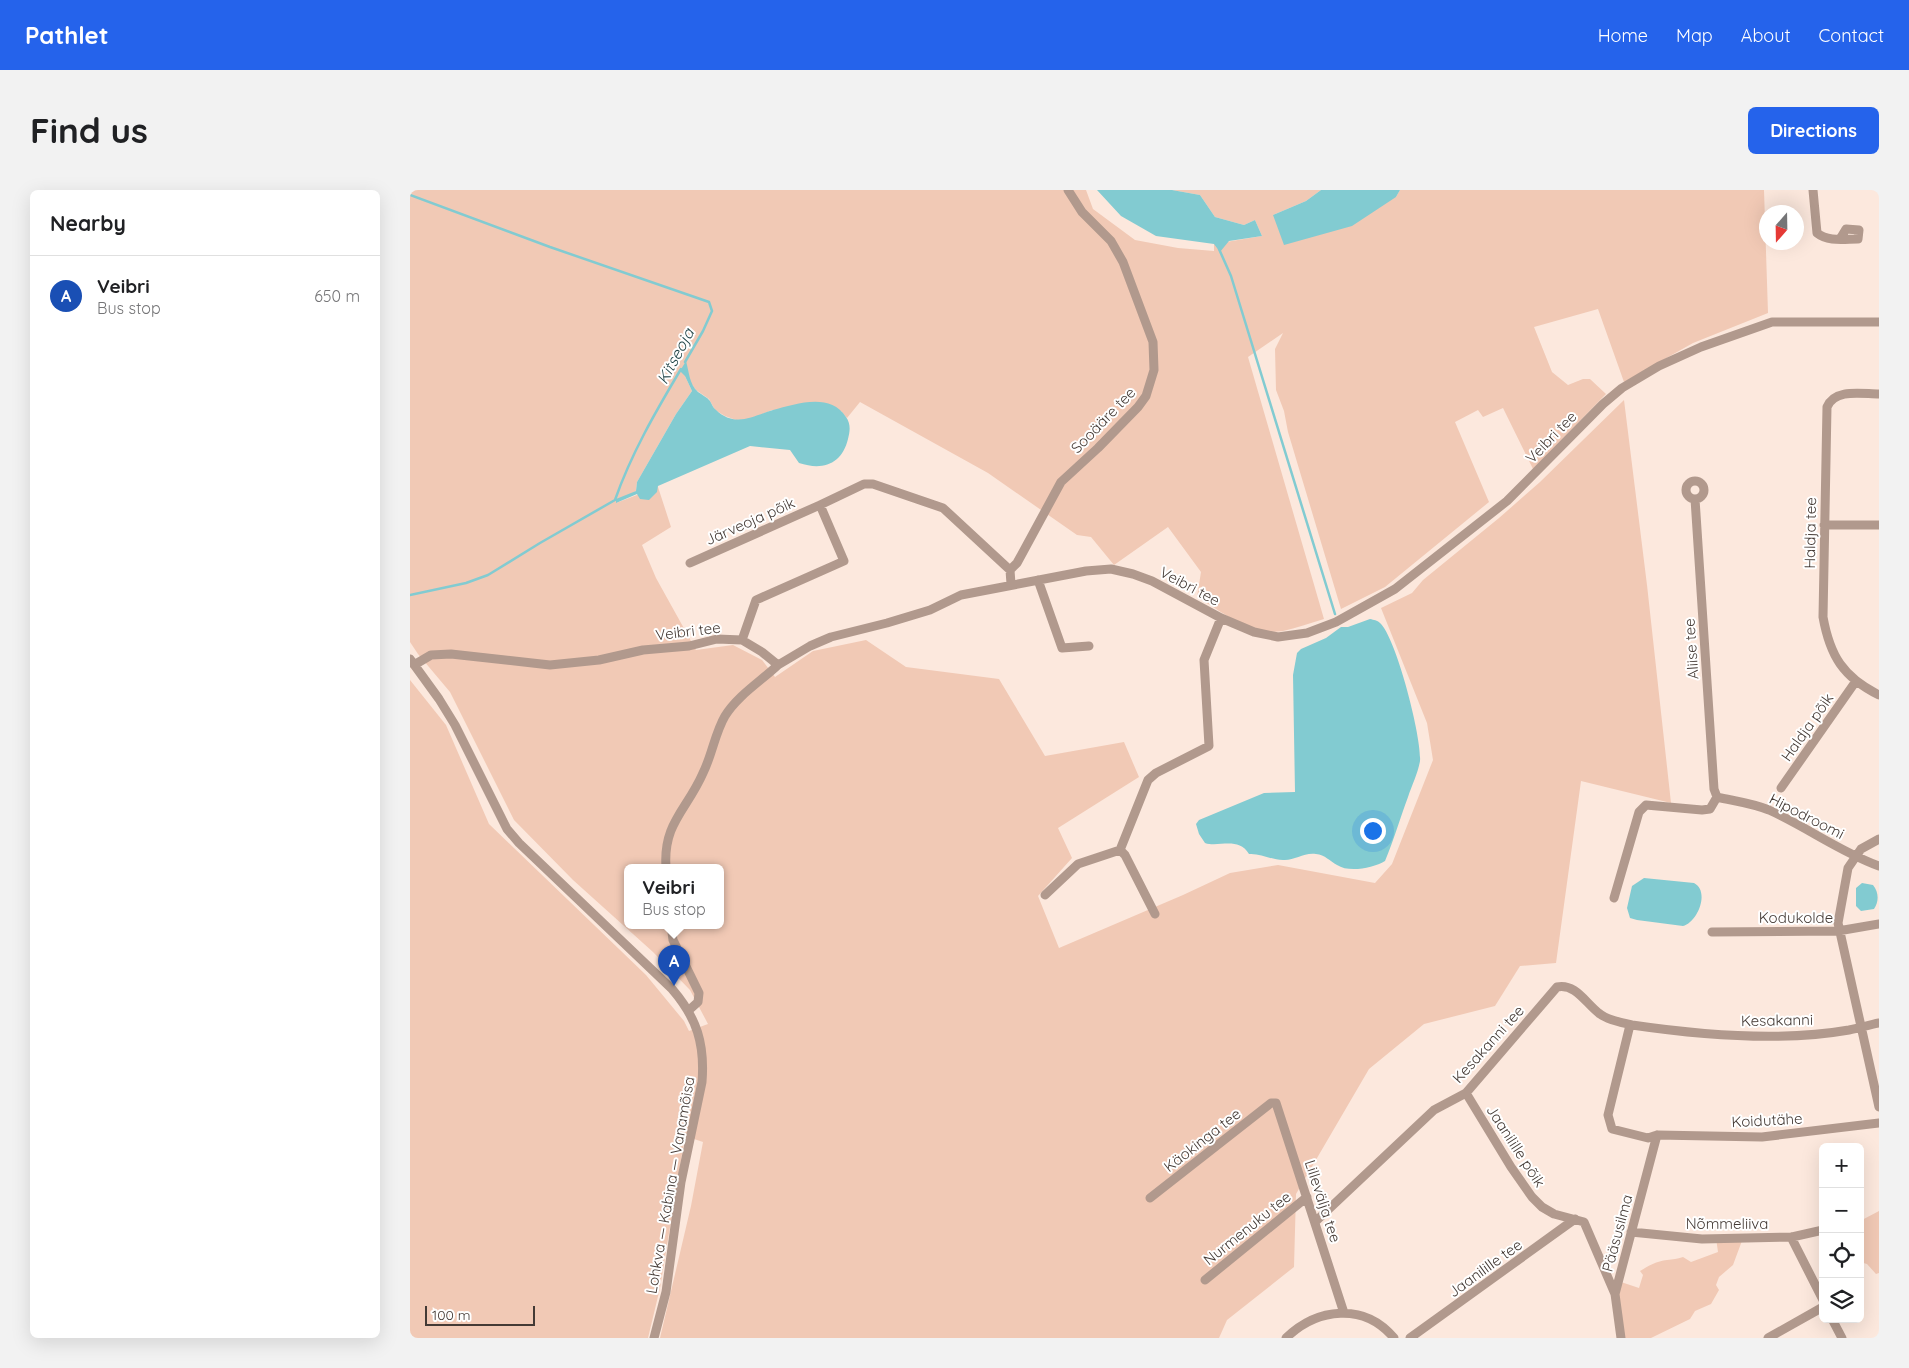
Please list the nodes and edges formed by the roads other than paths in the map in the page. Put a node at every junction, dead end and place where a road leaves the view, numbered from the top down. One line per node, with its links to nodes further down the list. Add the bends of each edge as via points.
1 (1068, 190): 11 (street, Sooääre tee, via 1086,217 1111,241 1123,262 1149,326 1154,370 1146,396 1138,407 1061,482 1018,563)
2 (1813, 190): 3 (street, via 1817,233 1828,239)
3 (1840, 239)
4 (1879, 322): 14 (street, Veibri tee, via 1772,322 1659,366 1622,388 1580,425 1512,496 1395,589 1336,622 1307,633 1278,637)
5 (1879, 394): 8 (street, Haldja tee, via 1838,395 1827,405)
6 (1696, 499): 22 (street, Aliise tee)
7 (820, 505): 10 (street, Järveoja põik); 11 (street, Järveoja põik, via 864,484 873,484 935,505 943,508); 15 (street, via 844,561 756,600)
8 (1824, 525): 9 (street); 19 (street, Haldja tee, via 1823,617 1826,635 1836,658)
9 (1879, 525)
10 (690, 563)
11 (1010, 570): 13 (street)
12 (1038, 580): 13 (street, Veibri tee); 14 (street, Veibri tee, via 1111,569 1133,574 1171,590); 16 (street, via 1062,648)
13 (1011, 584): 18 (street, Veibri tee, via 961,595 930,610 831,638 810,646)
14 (1221, 618): 24 (street, via 1204,660 1209,746 1148,780)
15 (742, 640): 17 (street, Veibri tee, via 716,639 600,660 550,665 451,654 431,655); 18 (street, Veibri tee)
16 (1089, 646)
17 (412, 662): 35 (street, Lohkva — Kabina — Vanamõisa, via 455,725 507,829 662,979)
18 (778, 666): 26 (street, via 735,703 725,716 693,794 668,835)
19 (1856, 681): 20 (street, Haldja tee); 21 (street, Haldja põik)
20 (1879, 696)
21 (1781, 788)
22 (1716, 797): 25 (street, Hipodroomi, via 1768,810); 29 (street, via 1710,808 1702,810 1646,805 1639,812)
23 (1879, 839): 25 (street)
24 (1120, 850): 28 (street, via 1078,864); 30 (street)
25 (1854, 857): 27 (street, Hipodroomi); 33 (street, via 1848,868)
26 (666, 864)
27 (1879, 866)
28 (1046, 895)
29 (1614, 898)
30 (1155, 914)
31 (1879, 924): 33 (street, Kodukolde)
32 (672, 929): 35 (street, via 673,940 699,993 698,1002)
33 (1838, 931): 34 (street, Kodukolde); 38 (street)
34 (1712, 932)
35 (688, 1011): 58 (street, Lohkva — Kabina — Vanamõisa, via 701,1040 704,1065 681,1182 666,1292)
36 (1879, 1023): 38 (street, Kesakanni)
37 (1630, 1025): 39 (street, Kesakanni tee); 40 (street, Kesakanni tee, via 1605,1018 1568,987 1556,987); 44 (street, Koidutähe, via 1608,1115 1612,1129 1648,1138)
38 (1861, 1027): 39 (street, Kesakanni, via 1794,1035); 42 (street)
39 (1675, 1031)
40 (1466, 1093): 47 (street, Jaanilille põik, via 1532,1197 1542,1208); 48 (street, Kesakanni tee, via 1434,1110)
41 (1271, 1103): 45 (street, Lillevälja tee, via 1276,1103); 46 (street, Käokinga tee)
42 (1879, 1107)
43 (1879, 1123): 44 (street, Koidutähe, via 1762,1137)
44 (1656, 1136): 50 (street, Pääsusilma)
45 (1307, 1197): 48 (street, Lillevälja tee); 52 (street, Nurmenuku tee)
46 (1150, 1198)
47 (1575, 1220): 54 (street, via 1584,1222); 61 (street, Jaanilille tee)
48 (1315, 1222): 56 (street, Lillevälja tee)
49 (1819, 1231): 51 (street, Nõmmeliiva)
50 (1631, 1232): 51 (street, Nõmmeliiva, via 1702,1239); 54 (street, Pääsusilma)
51 (1791, 1237): 53 (street)
52 (1205, 1280)
53 (1819, 1292)
54 (1615, 1294): 62 (street, Pääsusilma)
55 (1819, 1309): 63 (street)
56 (1344, 1313): 59 (street, via 1307,1321); 60 (street, via 1377,1323)
57 (1834, 1323): 64 (street)
58 (654, 1338)
59 (1286, 1338)
60 (1394, 1338)
61 (1410, 1338)
62 (1621, 1338)
63 (1768, 1338)
64 (1842, 1338)

